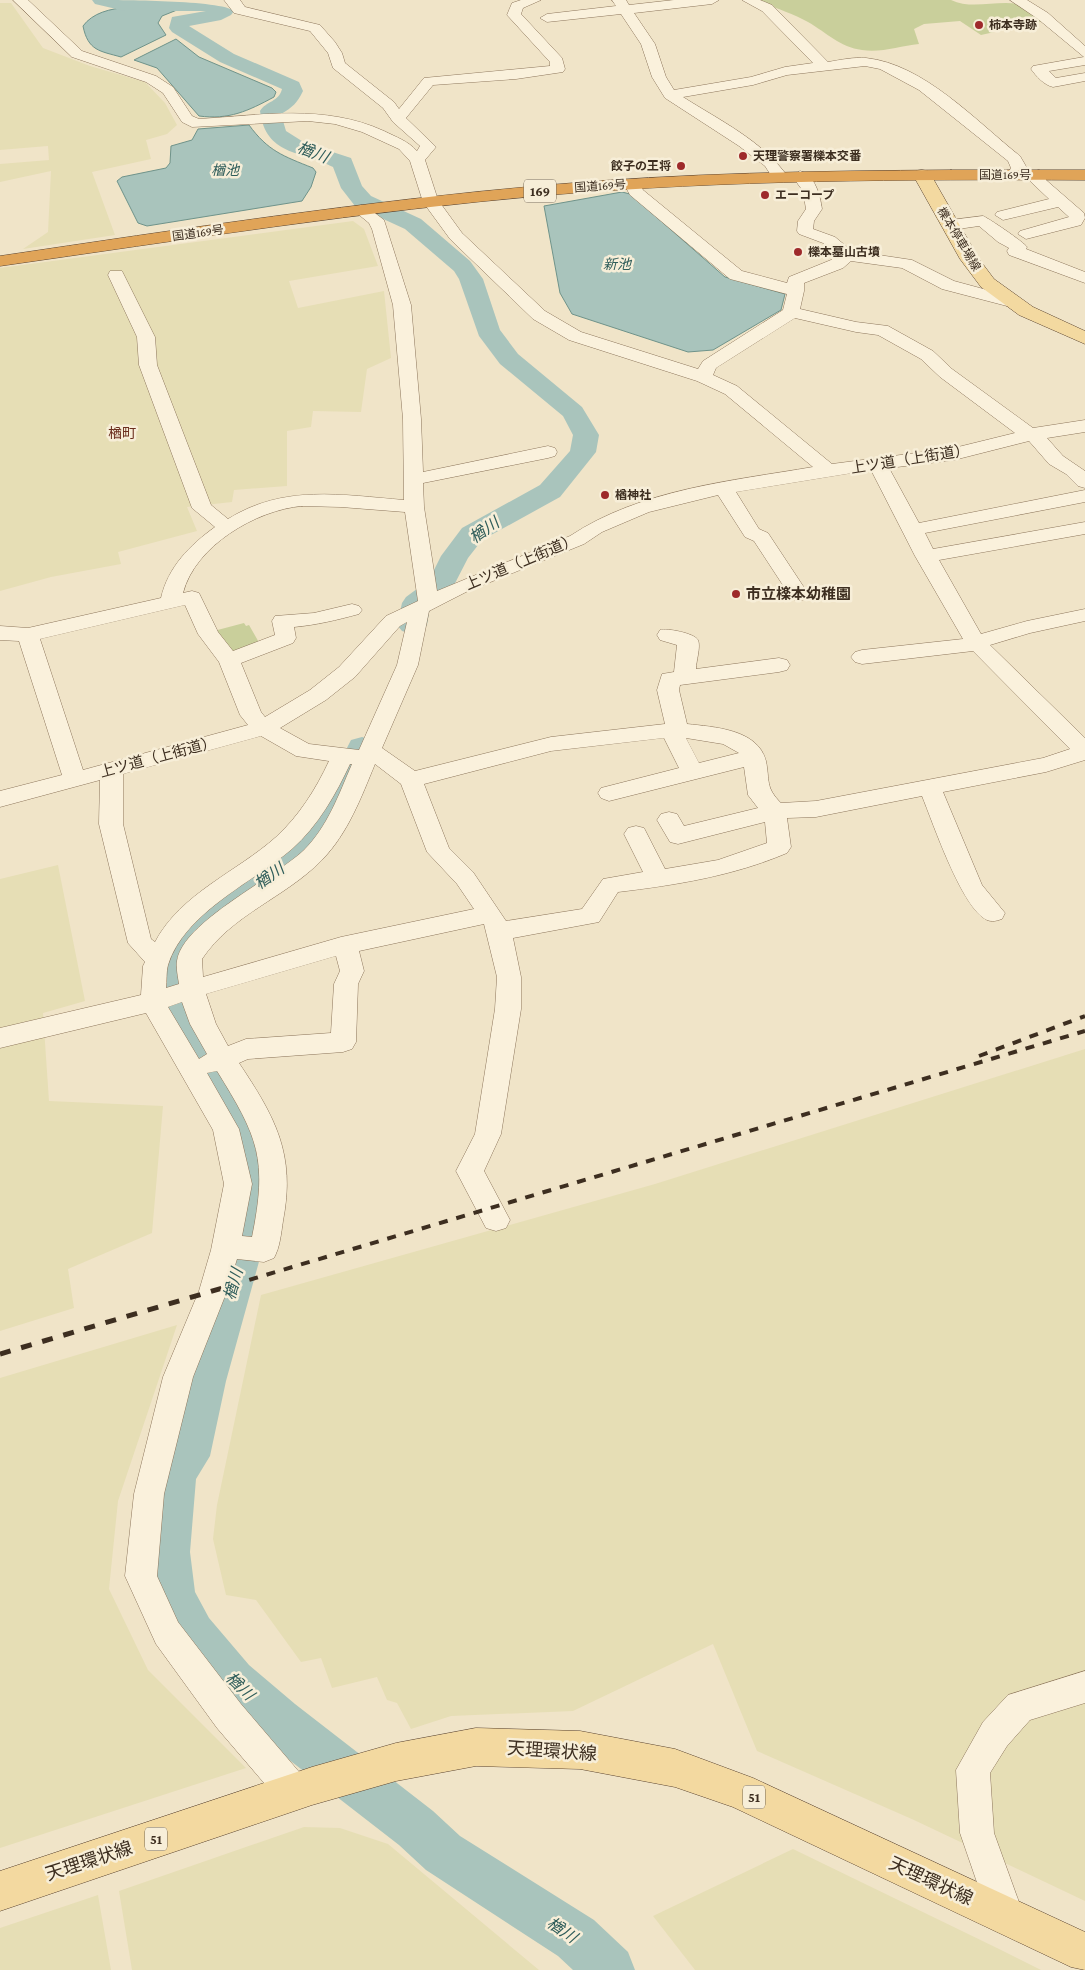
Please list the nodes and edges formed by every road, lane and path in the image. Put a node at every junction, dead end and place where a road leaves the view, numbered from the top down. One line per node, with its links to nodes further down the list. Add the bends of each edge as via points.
1 (231, 0): 15 (street, via 239,10 314,28 328,42 338,65 389,105)
2 (534, 0): 15 (street, via 517,6 514,15 557,61 558,69 429,81)
3 (712, 0): 7 (street)
4 (749, 0): 12 (street, via 767,8)
5 (1017, 0): 9 (street)
6 (23, 1): 16 (street, via 77,54 151,80 168,90 187,119 197,124 308,117 336,120 367,129 404,146)
7 (623, 5): 8 (street); 14 (street, via 648,44 659,77)
8 (547, 18)
9 (1079, 42): 10 (street)
10 (1085, 53)
11 (1085, 61): 13 (street, via 1038,69 1052,83)
12 (824, 66): 14 (street); 18 (street, via 879,63 905,76 1015,159 1019,168)
13 (1085, 77)
14 (670, 95): 22 (street, via 744,143 770,163)
15 (398, 119): 16 (street, via 419,135 428,147)
16 (418, 160): 25 (street)
17 (922, 174): 18 (highway, 国道169号 / 169); 20 (highway, 国道169号 / 169); 28 (main road, 櫟本停車場線)
18 (1015, 175): 19 (highway, 国道169号 / 169)
19 (1039, 175): 21 (highway, 国道169号 / 169); 24 (street, via 1038,182)
20 (800, 176): 22 (highway, 国道169号 / 169); 30 (street, via 811,191 814,208 806,221 805,231 829,240)
21 (1085, 176)
22 (780, 177): 23 (highway, 国道169号 / 169)
23 (632, 184): 25 (highway, 国道169号 / 169); 34 (street, via 636,192 736,275)
24 (1061, 201): 27 (street); 29 (street, via 1078,216 1075,222)
25 (431, 202): 26 (highway, 国道169号 / 169); 38 (street, via 456,236 551,324 574,336)
26 (361, 210): 31 (highway, 国道169号 / 169); 44 (street, via 376,220 380,229 402,304)
27 (1003, 215)
28 (951, 226): 33 (street, via 983,221 1019,247 1015,251); 35 (main road, 櫟本停車場線, via 977,270)
29 (1026, 234)
30 (847, 255): 34 (street, via 837,264 796,281); 35 (street, via 906,264 948,285)
31 (0, 261)
32 (116, 275): 49 (street, via 146,337 148,365 202,508)
33 (1085, 278)
34 (796, 291): 36 (street)
35 (1008, 301): 37 (main road, 櫟本停車場線)
36 (791, 312): 38 (street, via 776,325 709,365); 40 (street, via 882,330 927,355 946,373)
37 (1085, 338)
38 (703, 377): 43 (street, via 732,390 751,404)
39 (1085, 426): 40 (street, 上ツ道（上街道）)
40 (1031, 434): 42 (street, 上ツ道（上街道）, via 954,454); 45 (street, via 1056,460)
41 (548, 452): 44 (street)
42 (878, 465): 43 (street, 上ツ道（上街道）); 51 (street)
43 (828, 470): 46 (street, 上ツ道（上街道）)
44 (414, 479): 48 (street)
45 (1085, 482)
46 (724, 489): 53 (street, via 752,533 761,537); 55 (street, 上ツ道（上街道）, via 642,508 595,528 577,540)
47 (1085, 496): 51 (street)
48 (414, 507): 49 (street, via 333,501 287,503 272,505); 55 (street)
49 (228, 528): 54 (street, via 205,544 184,565 174,584)
50 (1085, 528): 52 (street)
51 (912, 530): 52 (street)
52 (925, 556): 61 (street)
53 (800, 595)
54 (171, 601): 59 (street); 63 (street, via 192,597 208,634)
55 (423, 605): 66 (street, 上ツ道（上街道）, via 392,621 347,672 318,695); 69 (street, via 409,666)
56 (352, 610): 63 (street, via 314,619 282,621 286,638)
57 (1085, 615): 61 (street, via 1027,626)
58 (0, 633): 59 (street)
59 (28, 635): 73 (street)
60 (667, 635): 65 (street, via 688,642)
61 (977, 643): 62 (street); 68 (street)
62 (862, 657)
63 (228, 660): 66 (street, via 251,715)
64 (779, 665): 65 (street)
65 (684, 678): 67 (street, via 670,679 668,690)
66 (263, 728): 69 (street, via 304,751); 71 (street, 上ツ道（上街道）)
67 (675, 730): 70 (street, via 730,738 746,747); 72 (street, via 679,749); 74 (street, via 551,744)
68 (1085, 751): 75 (street, via 1046,765)
69 (357, 756): 74 (street, via 399,769); 85 (street, via 285,842 197,907 170,937); 86 (street, via 345,807 326,840 306,861 219,922 189,960)
70 (753, 757): 72 (street); 78 (street, via 758,795)
71 (112, 770): 73 (street, 上ツ道（上街道）); 85 (street, via 111,824 140,943)
72 (692, 772): 76 (street)
73 (75, 780): 77 (street, 上ツ道（上街道）)
74 (411, 780): 83 (street, via 439,852 465,878)
75 (929, 787): 78 (street, via 816,809); 82 (street, via 971,886)
76 (609, 793)
77 (0, 799)
78 (775, 811): 79 (street, via 678,836); 81 (street, via 779,847 727,865)
79 (669, 820)
80 (636, 834): 81 (street)
81 (658, 879): 83 (street, via 611,885 590,916)
82 (993, 913)
83 (495, 923): 84 (street); 91 (street, via 509,977 508,1009 488,1134 470,1171)
84 (341, 946): 86 (street); 89 (street, via 348,954 352,972 346,984 343,1042 246,1049)
85 (158, 959): 87 (street, via 155,966)
86 (187, 990): 87 (street); 89 (street)
87 (156, 1001): 88 (street); 90 (street)
88 (0, 1038)
89 (223, 1058): 90 (street); 92 (street, via 261,1122 273,1157 274,1194 264,1250)
90 (193, 1071): 92 (street, via 226,1129 238,1184)
91 (496, 1220)
92 (226, 1246): 94 (street, via 213,1291 178,1377 149,1494 141,1576 166,1633 229,1716)
93 (1085, 1687): 96 (street, via 1020,1707 996,1734 973,1770 977,1833)
94 (303, 1789): 95 (main road, 天理環状線 / 51); 96 (main road, 天理環状線 / 51, via 396,1762 476,1747 580,1750 675,1768 740,1791)
95 (0, 1891)
96 (1006, 1916): 97 (main road, 天理環状線 / 51)
97 (1085, 1952)

